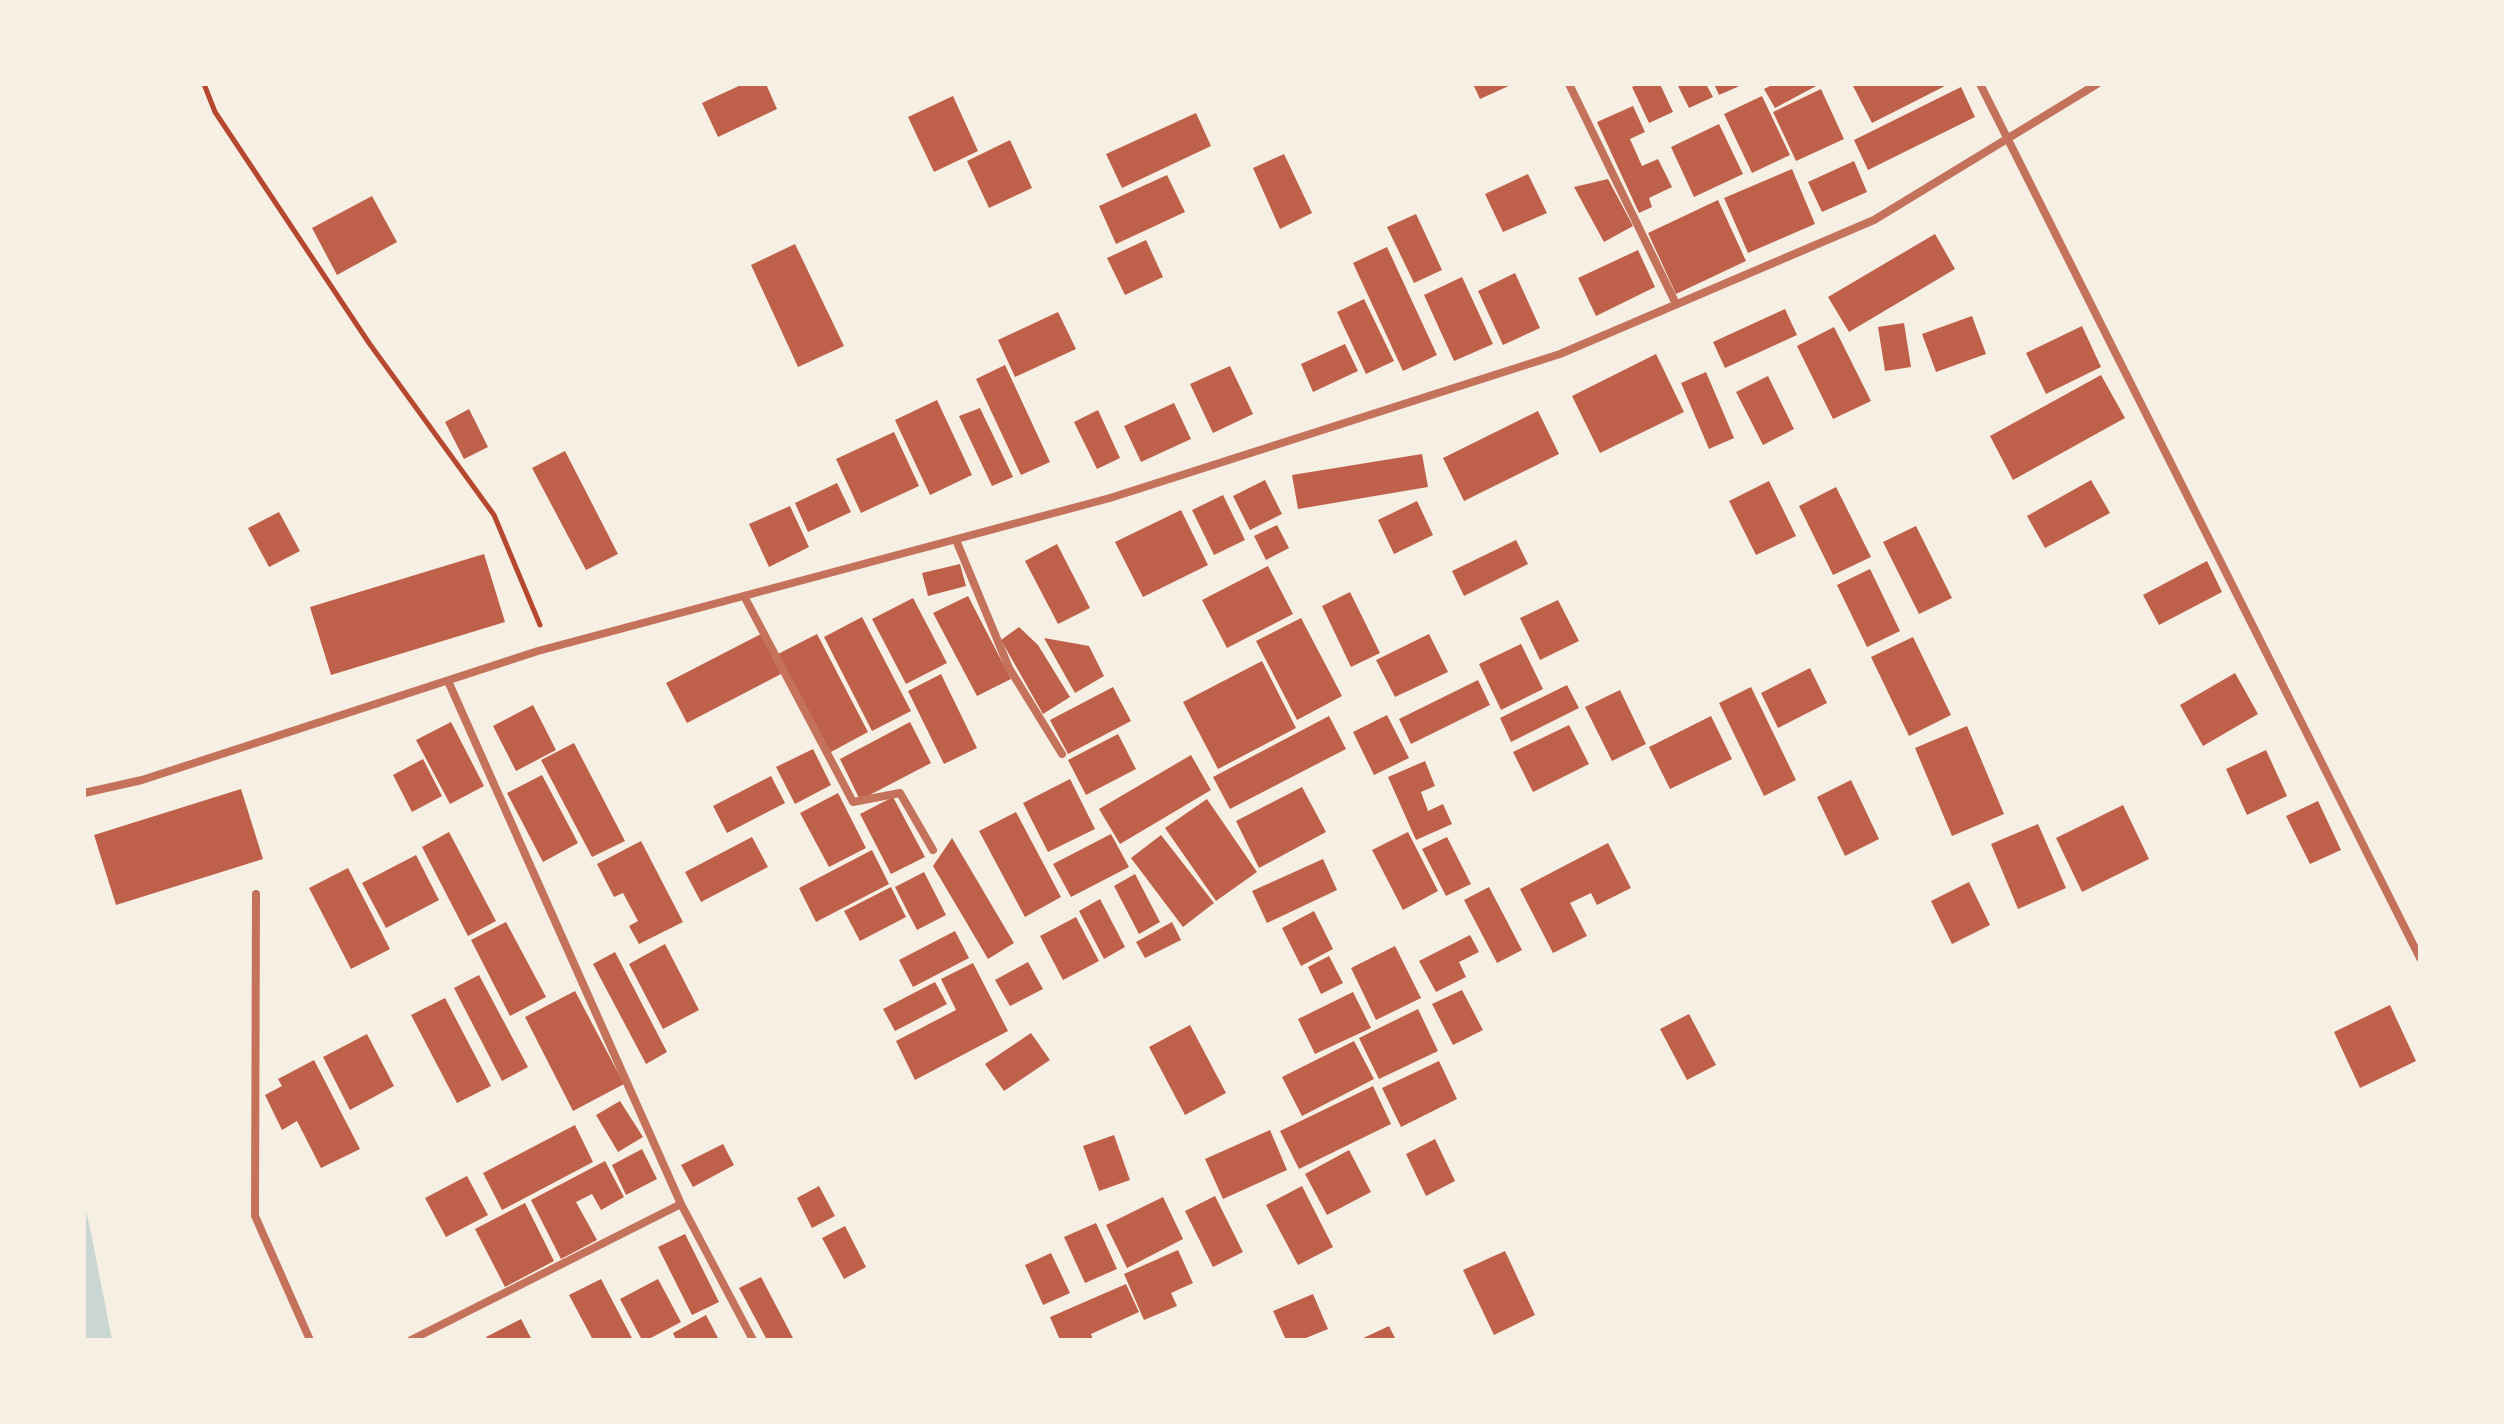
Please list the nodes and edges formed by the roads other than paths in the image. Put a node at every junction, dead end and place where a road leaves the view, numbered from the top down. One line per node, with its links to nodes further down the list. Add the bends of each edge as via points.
1 (1569, 84): 5 (street)
2 (1980, 84): 4 (street)
3 (2097, 84): 4 (street)
4 (2007, 137): 5 (street, via 1874,220); 13 (street)
5 (1676, 304): 6 (street, via 1560,354 1110,498)
6 (956, 540): 7 (street); 9 (street, via 1009,668)
7 (744, 596): 8 (street); 11 (street, via 853,802 900,793)
8 (448, 681): 10 (street, via 142,780); 14 (street)
9 (1062, 754)
10 (84, 793)
11 (933, 850)
12 (256, 894): 15 (street, via 255,1216)
13 (2420, 958)
14 (681, 1204): 16 (street); 17 (street)
15 (310, 1340)
16 (411, 1340)
17 (753, 1340)

